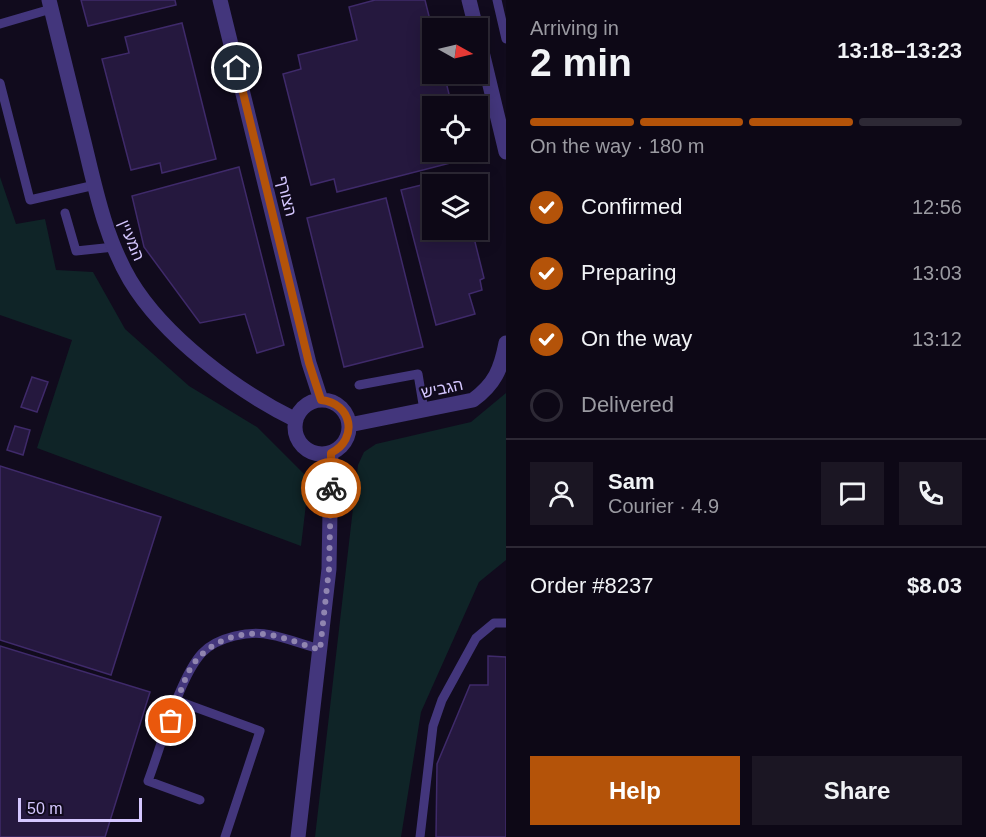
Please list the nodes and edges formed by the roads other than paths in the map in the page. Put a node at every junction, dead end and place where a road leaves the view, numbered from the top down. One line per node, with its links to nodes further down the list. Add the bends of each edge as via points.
1 (220, 0): 16 (street, הצורף)
2 (470, 0): 5 (street)
3 (496, 0): 7 (lane)
4 (50, 5): 6 (lane); 11 (street, המעיין)
5 (474, 18)
6 (0, 24)
7 (506, 39)
8 (488, 76): 10 (street)
9 (0, 83): 11 (lane, via 30,200)
10 (506, 152)
11 (95, 185): 13 (street, המעיין)
12 (65, 213): 13 (lane, via 76,251)
13 (114, 247): 18 (street, המעיין, via 129,279 170,330 204,360)
14 (506, 343): 17 (street, הגביש, via 501,370 489,388 473,400)
15 (359, 385): 17 (lane, via 418,374)
16 (321, 400): 18 (street, via 305,406); 19 (street, via 343,410)
17 (424, 410): 19 (street, הגביש)
18 (296, 420): 20 (street, via 300,444 315,454)
19 (350, 425): 20 (street, via 345,442)
20 (331, 453): 22 (street, via 329,569)
21 (506, 623): 27 (lane, via 494,623 477,638 442,700 433,726)
22 (320, 650): 23 (lane, via 270,634 244,634 223,640 203,652 189,671); 26 (street)
23 (178, 701): 24 (lane, via 148,781); 25 (lane, via 260,731)
24 (200, 800)
25 (225, 837)
26 (298, 837)
27 (420, 837)

